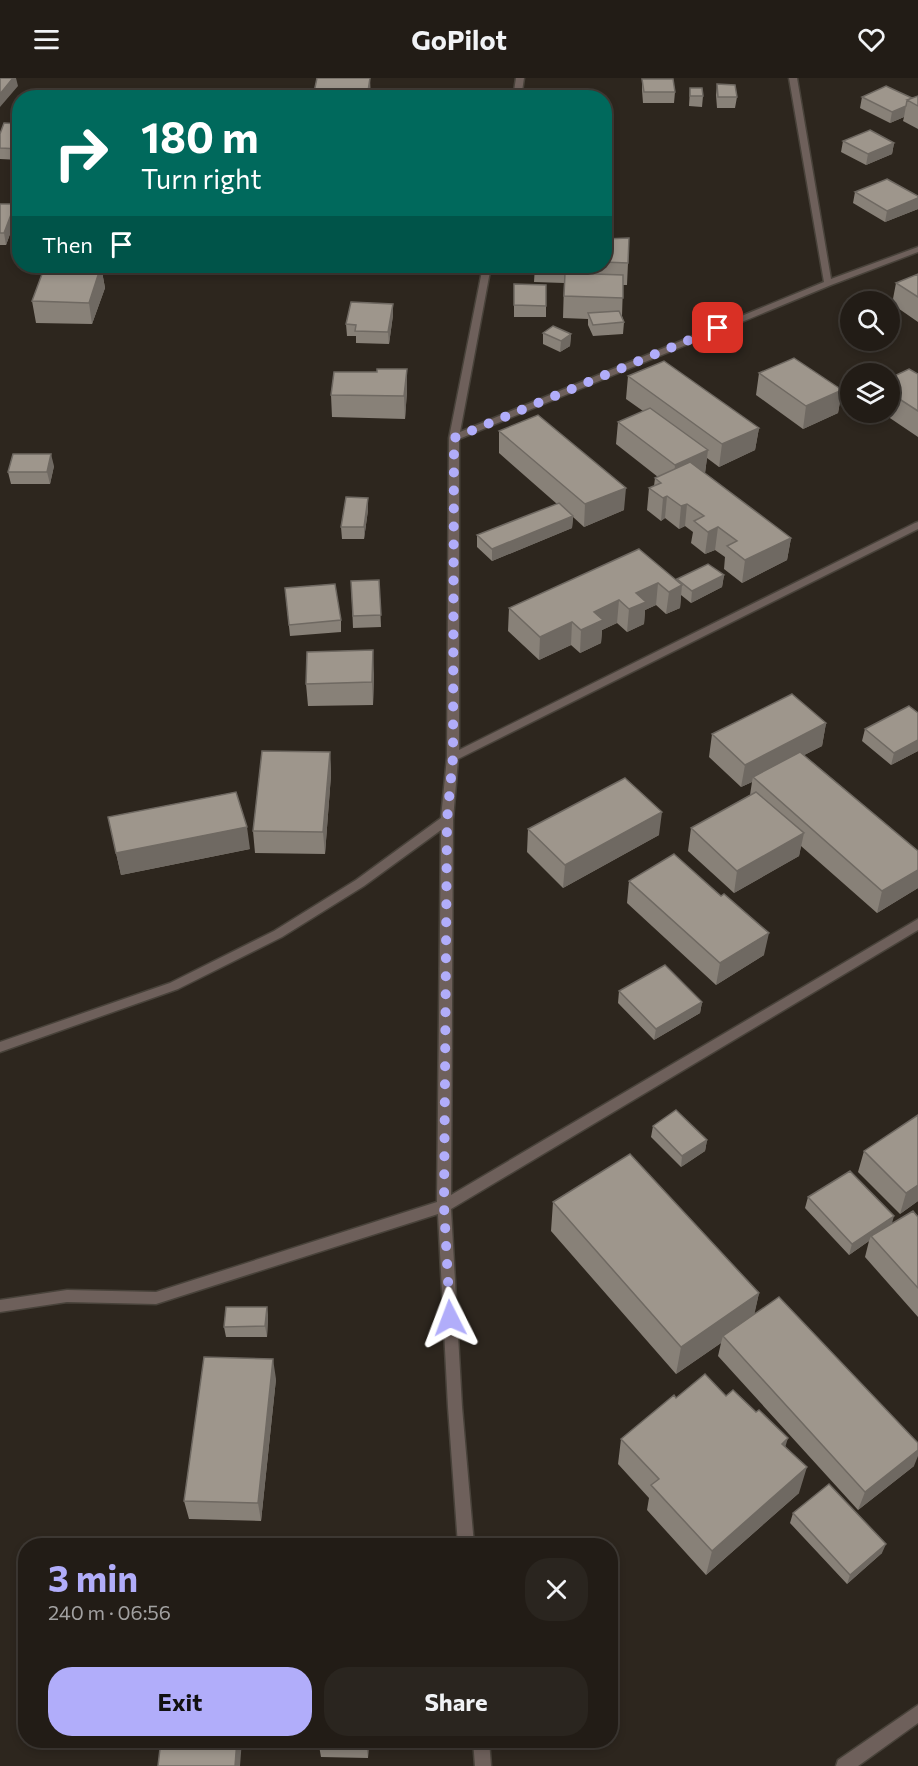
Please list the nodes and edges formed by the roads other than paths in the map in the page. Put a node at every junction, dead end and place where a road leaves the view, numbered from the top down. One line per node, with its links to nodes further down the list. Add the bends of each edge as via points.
1 (793, 78): 4 (street)
2 (918, 249): 4 (street)
3 (486, 273): 5 (street)
4 (828, 283): 5 (street)
5 (454, 438): 7 (street)
6 (918, 525): 7 (street)
7 (453, 757): 8 (street)
8 (447, 820): 10 (street, via 360,883 278,934 174,986); 11 (street)
9 (918, 924): 11 (street)
10 (0, 1047)
11 (444, 1206): 12 (street, via 156,1298 67,1296); 13 (street)
12 (0, 1306)
13 (465, 1538)
14 (918, 1713): 17 (street)
15 (482, 1748): 16 (street)
16 (483, 1766)
17 (843, 1766)

